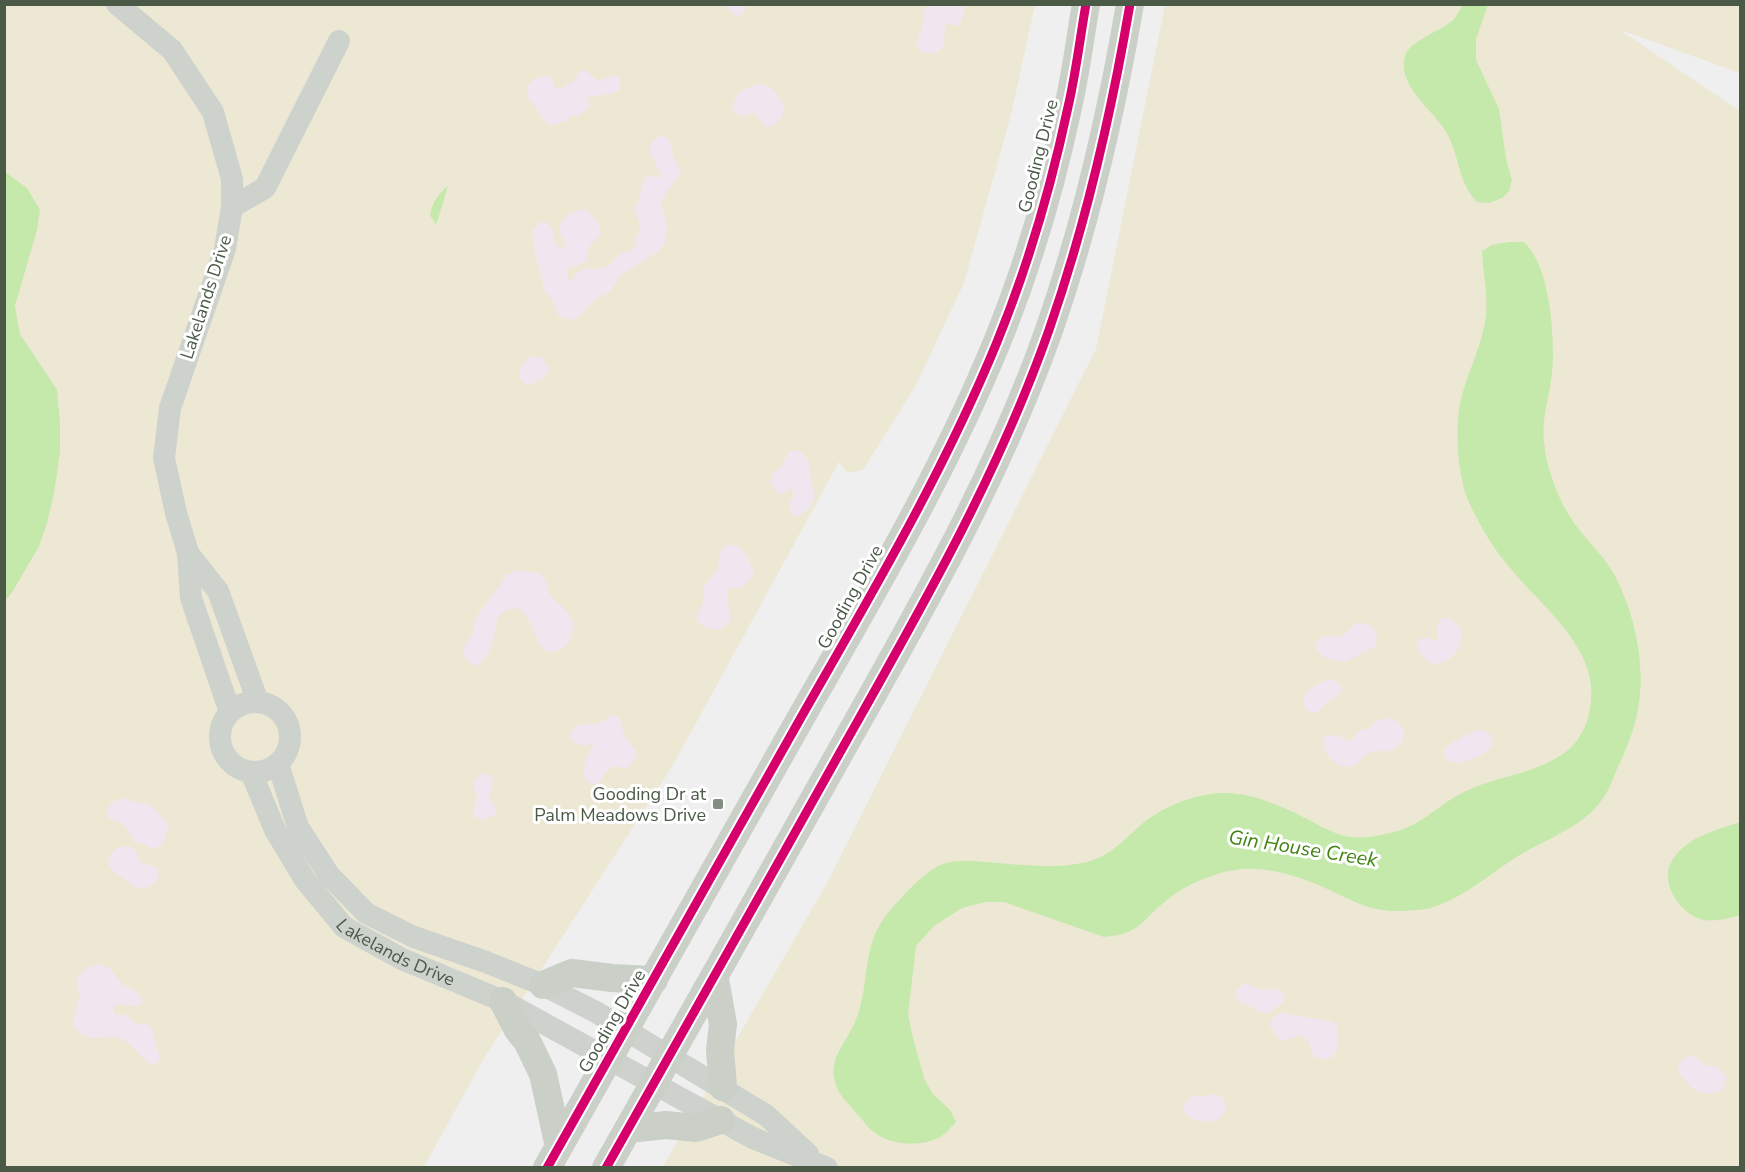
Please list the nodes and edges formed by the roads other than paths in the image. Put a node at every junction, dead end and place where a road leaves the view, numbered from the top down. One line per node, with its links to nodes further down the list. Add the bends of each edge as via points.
1 (117, 4): 5 (street, Lakelands Drive, via 172,50 213,112 232,179)
2 (1086, 4): 12 (main road, Gooding Drive, via 1049,189 998,341 923,499)
3 (1130, 4): 11 (main road, via 1104,143 1084,217 1049,330 994,467 923,605)
4 (339, 41): 5 (street, via 265,188)
5 (232, 207): 6 (street, Lakelands Drive, via 225,249 170,408 164,458)
6 (188, 553): 7 (street, via 218,591); 8 (street, via 191,598)
7 (258, 702): 8 (street, via 243,704); 9 (street, via 277,710 289,726 289,747)
8 (230, 712): 10 (street, via 220,732 220,743 231,763)
9 (278, 764): 10 (street); 13 (street, Lakelands Drive, via 298,827 328,875 366,913 414,937)
10 (251, 772): 14 (street, Lakelands Drive, via 275,830 304,880 344,927 402,959)
11 (715, 979): 16 (main road); 19 (main road, via 723,1024)
12 (654, 980): 13 (main road, via 572,973); 15 (main road, Gooding Drive)
13 (543, 985): 15 (street, Lakelands Drive)
14 (503, 1001): 17 (street, Lakelands Drive); 22 (main road, via 543,1074)
15 (625, 1029): 16 (street, Lakelands Drive); 17 (main road, Gooding Drive)
16 (669, 1055): 18 (main road); 19 (street, Lakelands Drive)
17 (609, 1059): 18 (street, Lakelands Drive); 22 (main road, Gooding Drive)
18 (654, 1084): 20 (street, Lakelands Drive); 21 (main road)
19 (723, 1088): 23 (street, Lakelands Drive, via 766,1115)
20 (721, 1120): 21 (main road, via 696,1128 666,1125); 23 (street, Lakelands Drive, via 753,1138)
21 (628, 1129): 24 (main road)
22 (553, 1157)
23 (821, 1164)
24 (606, 1167)

